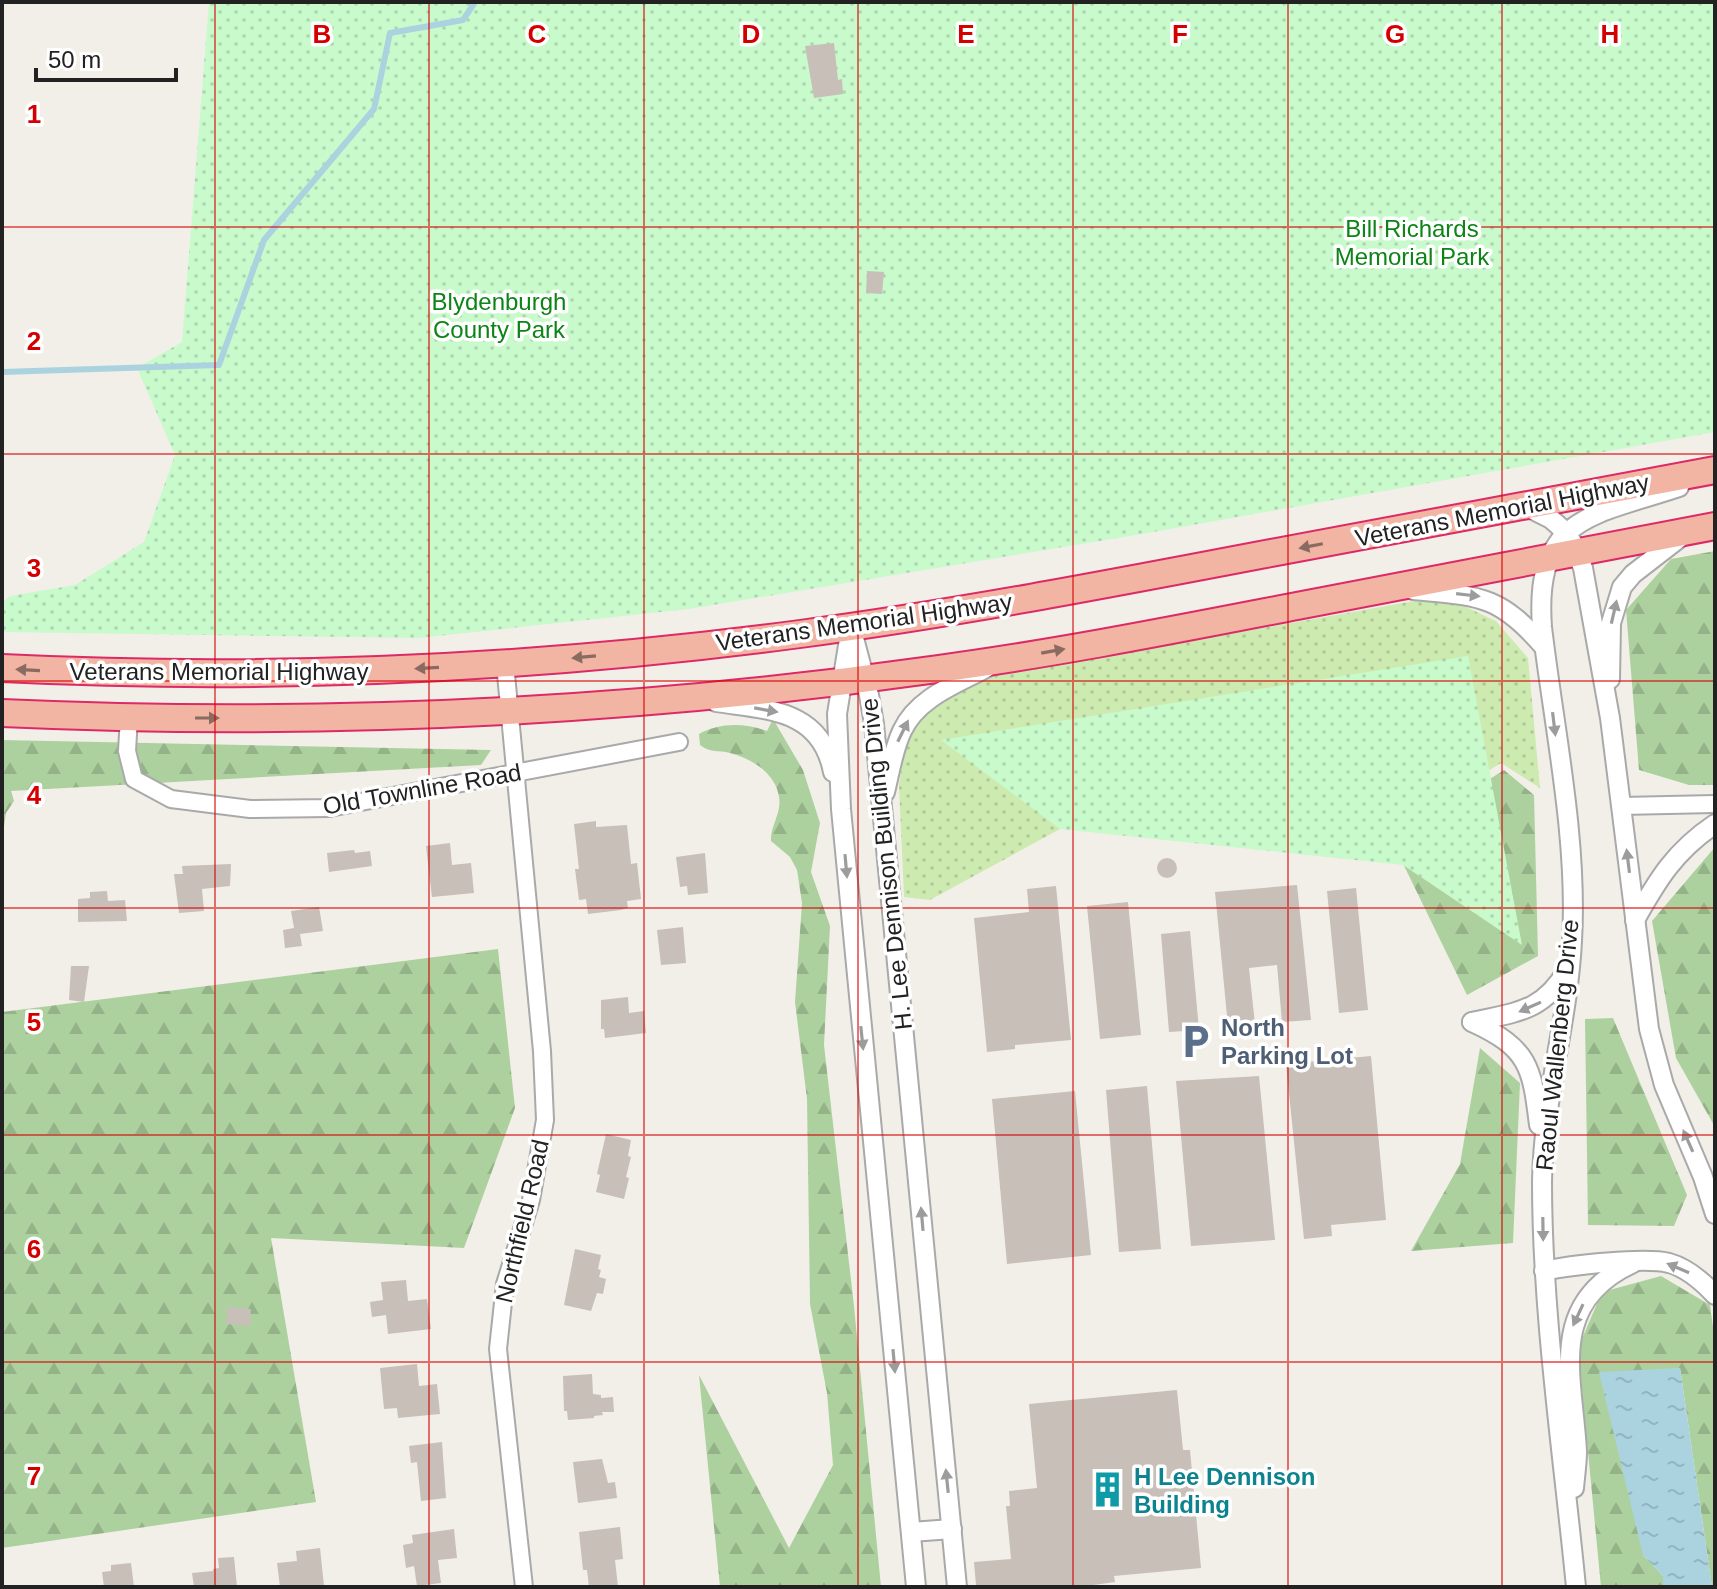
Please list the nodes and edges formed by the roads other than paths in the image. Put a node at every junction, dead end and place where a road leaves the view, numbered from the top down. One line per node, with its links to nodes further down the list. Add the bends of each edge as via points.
1 (1715, 472): 2 (highway, Veterans Memorial Highway); 5 (street, via 1593,516)
2 (1525, 506): 5 (street, via 1551,519); 8 (highway, Veterans Memorial Highway, one-way to 8)
3 (1715, 526): 4 (highway, Veterans Memorial Highway)
4 (1687, 532): 5 (highway, Veterans Memorial Highway); 18 (street, one-way to 4, via 1609,637 1618,597 1633,574)
5 (1571, 543): 6 (highway, Veterans Memorial Highway); 18 (street, via 1586,582)
6 (1549, 558): 7 (highway, Veterans Memorial Highway); 9 (street, Raoul Wallenberg Drive, via 1540,609)
7 (1390, 588): 9 (street, one-way to 9, via 1485,598 1516,616); 10 (highway, Veterans Memorial Highway, one-way to 7)
8 (851, 627): 11 (highway, Veterans Memorial Highway, one-way to 11); 13 (street, H. Lee Dennison Building Drive)
9 (1544, 647): 27 (street, Raoul Wallenberg Drive, one-way to 27, via 1570,860)
10 (1004, 659): 13 (highway, Veterans Memorial Highway); 22 (street, one-way to 10, via 897,744 912,715 937,694)
11 (505, 664): 12 (highway, Veterans Memorial Highway, one-way to 12, via 181,674); 15 (street, Northfield Road)
12 (2, 668)
13 (853, 680): 14 (highway, Veterans Memorial Highway); 22 (street, H. Lee Dennison Building Drive, via 872,712); 24 (street, H. Lee Dennison Building Drive, via 837,714)
14 (689, 698): 15 (highway, Veterans Memorial Highway); 24 (street, one-way to 24, via 782,713 809,727 830,757)
15 (510, 712): 17 (highway, Veterans Memorial Highway, one-way to 15); 20 (street, Northfield Road)
16 (2, 713): 17 (highway, Veterans Memorial Highway)
17 (129, 717): 20 (street, Old Townline Road, via 127,751 134,779 171,799 250,809 329,808)
18 (1610, 718): 23 (street)
19 (679, 742): 20 (street, Old Townline Road)
20 (515, 772): 36 (street, Northfield Road, via 545,1120 531,1200 505,1284 498,1349)
21 (1715, 804): 23 (street)
22 (882, 806): 33 (street, H. Lee Dennison Building Drive, one-way to 22)
23 (1621, 806): 26 (street, one-way to 23)
24 (841, 809): 34 (street, H. Lee Dennison Building Drive, one-way to 34)
25 (1715, 824): 26 (street, via 1669,863)
26 (1635, 920): 29 (street, one-way to 26, via 1657,1066)
27 (1570, 965): 28 (street, Raoul Wallenberg Drive); 28 (street, one-way to 28, via 1542,1002 1472,1022 1498,1034 1524,1059 1535,1092)
28 (1543, 1151): 31 (street, Raoul Wallenberg Drive, one-way to 31)
29 (1715, 1214)
30 (1633, 1263): 31 (street); 32 (street, one-way to 30, via 1679,1267); 35 (street, one-way to 35, via 1590,1293 1571,1332 1577,1455)
31 (1544, 1271): 35 (street, Raoul Wallenberg Drive)
32 (1715, 1295)
33 (952, 1529): 34 (street); 38 (street, H. Lee Dennison Building Drive)
34 (911, 1532): 37 (street, H. Lee Dennison Building Drive)
35 (1571, 1535): 39 (street, Raoul Wallenberg Drive)
36 (524, 1587)
37 (916, 1587)
38 (957, 1587)
39 (1576, 1587)

